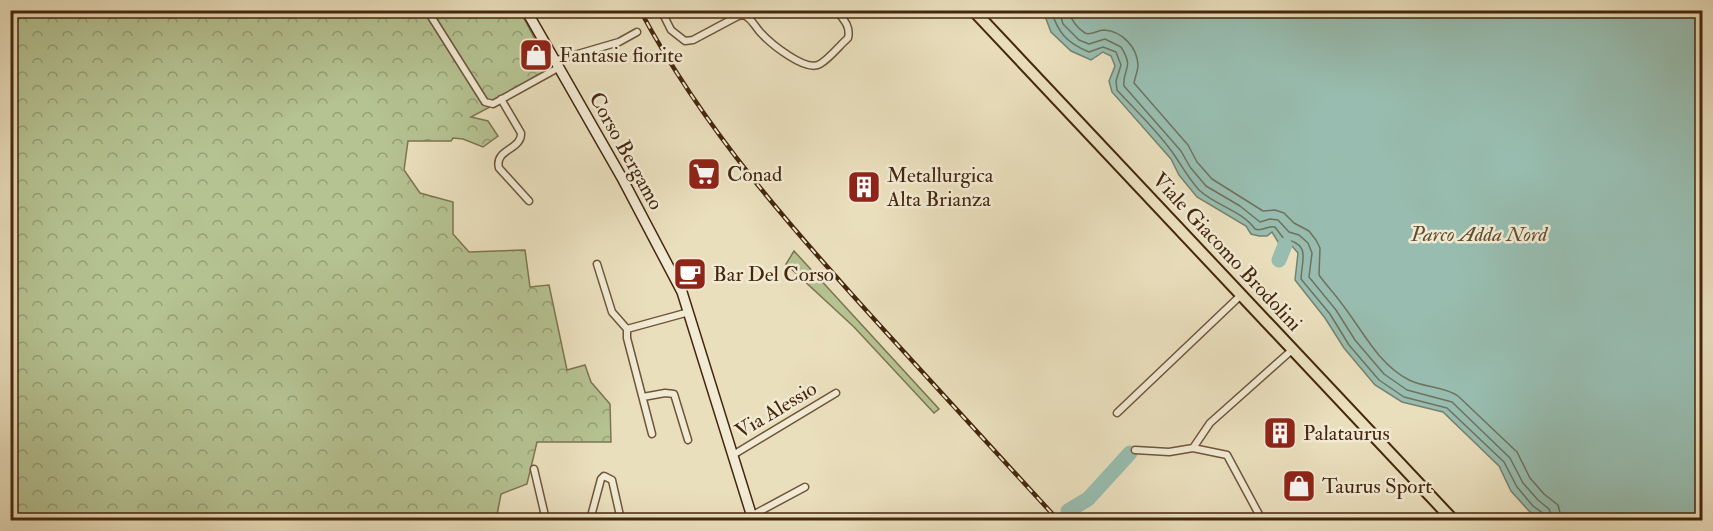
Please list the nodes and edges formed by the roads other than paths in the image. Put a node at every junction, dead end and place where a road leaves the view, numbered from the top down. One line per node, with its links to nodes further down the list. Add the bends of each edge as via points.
1 (427, 10): 8 (street, via 485,102 493,104)
2 (526, 10): 7 (main road, Corso Bergamo)
3 (661, 10): 4 (street, via 671,30 685,41 744,15 798,63 810,67 819,65 848,38 848,27)
4 (836, 10)
5 (973, 10): 11 (main road, Viale Giacomo Brodolini)
6 (637, 32): 7 (street)
7 (556, 65): 8 (street); 12 (main road, Corso Bergamo, via 647,225)
8 (501, 99): 9 (street, via 521,137 497,162)
9 (529, 201)
10 (597, 264): 13 (street, via 612,312)
11 (1240, 296): 14 (main road, Viale Giacomo Brodolini); 17 (street)
12 (689, 312): 13 (street); 22 (main road, Corso Bergamo)
13 (627, 329): 16 (street)
14 (1292, 350): 20 (street, via 1210,423); 30 (main road, Viale Giacomo Brodolini)
15 (836, 393): 22 (street, Via Alessio)
16 (643, 397): 18 (street); 19 (street, via 674,394)
17 (1117, 413)
18 (652, 434)
19 (688, 440)
20 (1192, 448): 21 (street, via 1169,452); 29 (street, via 1227,455)
21 (1135, 450)
22 (733, 455): 25 (main road, Corso Bergamo)
23 (534, 469): 26 (street)
24 (805, 487): 25 (street)
25 (752, 518)
26 (546, 520)
27 (590, 520): 28 (street, via 604,476 612,480)
28 (621, 520)
29 (1262, 520)
30 (1454, 520)

